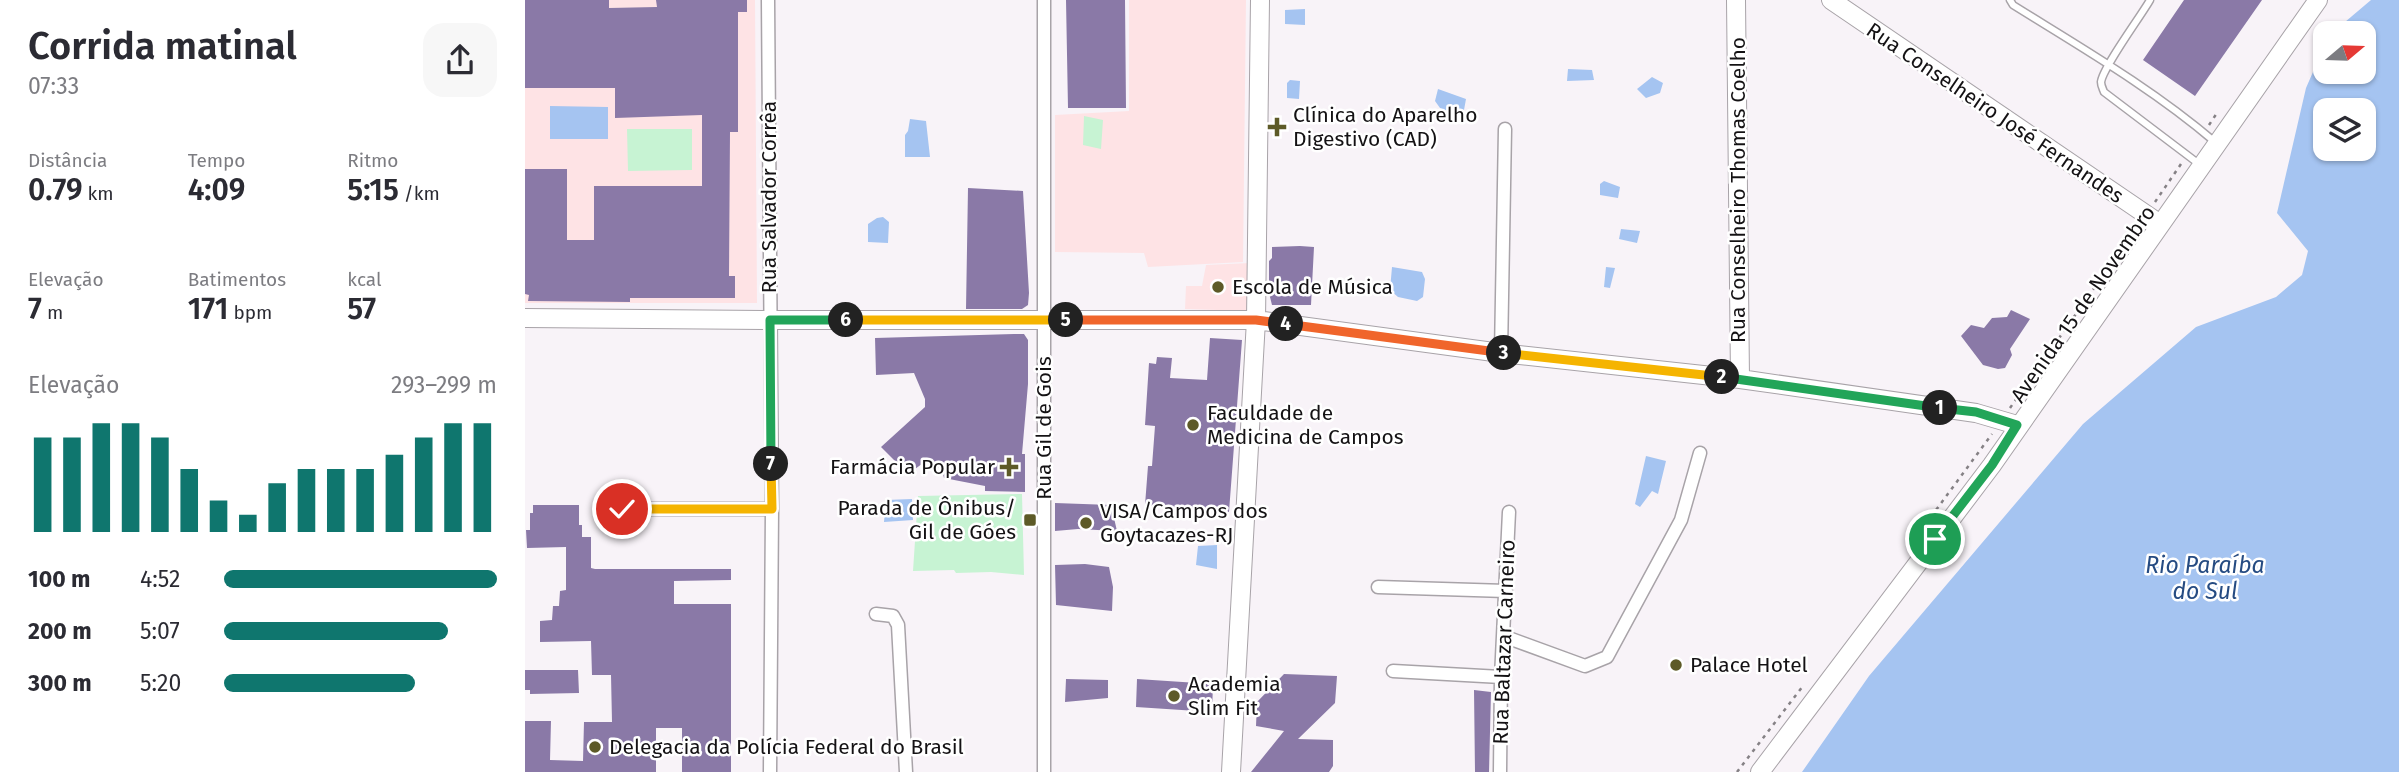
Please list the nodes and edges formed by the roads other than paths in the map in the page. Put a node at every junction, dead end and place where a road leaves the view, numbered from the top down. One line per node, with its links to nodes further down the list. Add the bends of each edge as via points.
1 (768, 0): 16 (street, Rua Salvador Corrêa)
2 (1044, 0): 17 (street, Rua Gil de Gois)
3 (1259, 0): 18 (main road)
4 (1736, 0): 20 (main road, Rua Conselheiro Thomas Coelho)
5 (1831, 0): 9 (main road, Rua Conselheiro José Fernandes)
6 (2010, 0): 10 (lane)
7 (2150, 0): 10 (lane)
8 (2318, 0): 12 (main road, Avenida 15 de Novembro)
9 (1854, 7): 14 (main road, Rua Conselheiro José Fernandes)
10 (2109, 65): 12 (lane); 13 (lane, via 2101,80 2104,92)
11 (1505, 129): 19 (street)
12 (2210, 138): 13 (main road, Avenida 15 de Novembro)
13 (2194, 161): 14 (main road, Avenida 15 de Novembro)
14 (2153, 220): 21 (main road, Avenida 15 de Novembro)
15 (525, 318): 16 (main road)
16 (770, 320): 17 (main road); 24 (street, Rua Salvador Corrêa)
17 (1044, 320): 18 (main road); 35 (street, Rua Gil de Gois)
18 (1256, 320): 19 (main road); 36 (main road)
19 (1501, 353): 20 (main road)
20 (1739, 379): 21 (main road, via 1976,412)
21 (2010, 423): 32 (main road, Avenida 15 de Novembro, via 1992,465)
22 (1700, 453): 29 (street, via 1681,520 1607,657 1585,666)
23 (622, 509): 24 (street)
24 (772, 509): 33 (street, Rua Salvador Corrêa)
25 (1509, 512): 27 (street, Rua Baltazar Carneiro)
26 (1378, 587): 27 (street)
27 (1506, 591): 29 (street, Rua Baltazar Carneiro)
28 (876, 614): 34 (street, via 893,616 898,625)
29 (1503, 636): 31 (street, Rua Baltazar Carneiro)
30 (1393, 671): 31 (street)
31 (1501, 677): 37 (street, Rua Baltazar Carneiro)
32 (1760, 769)
33 (770, 772)
34 (905, 772)
35 (1044, 772)
36 (1231, 772)
37 (1500, 772)

